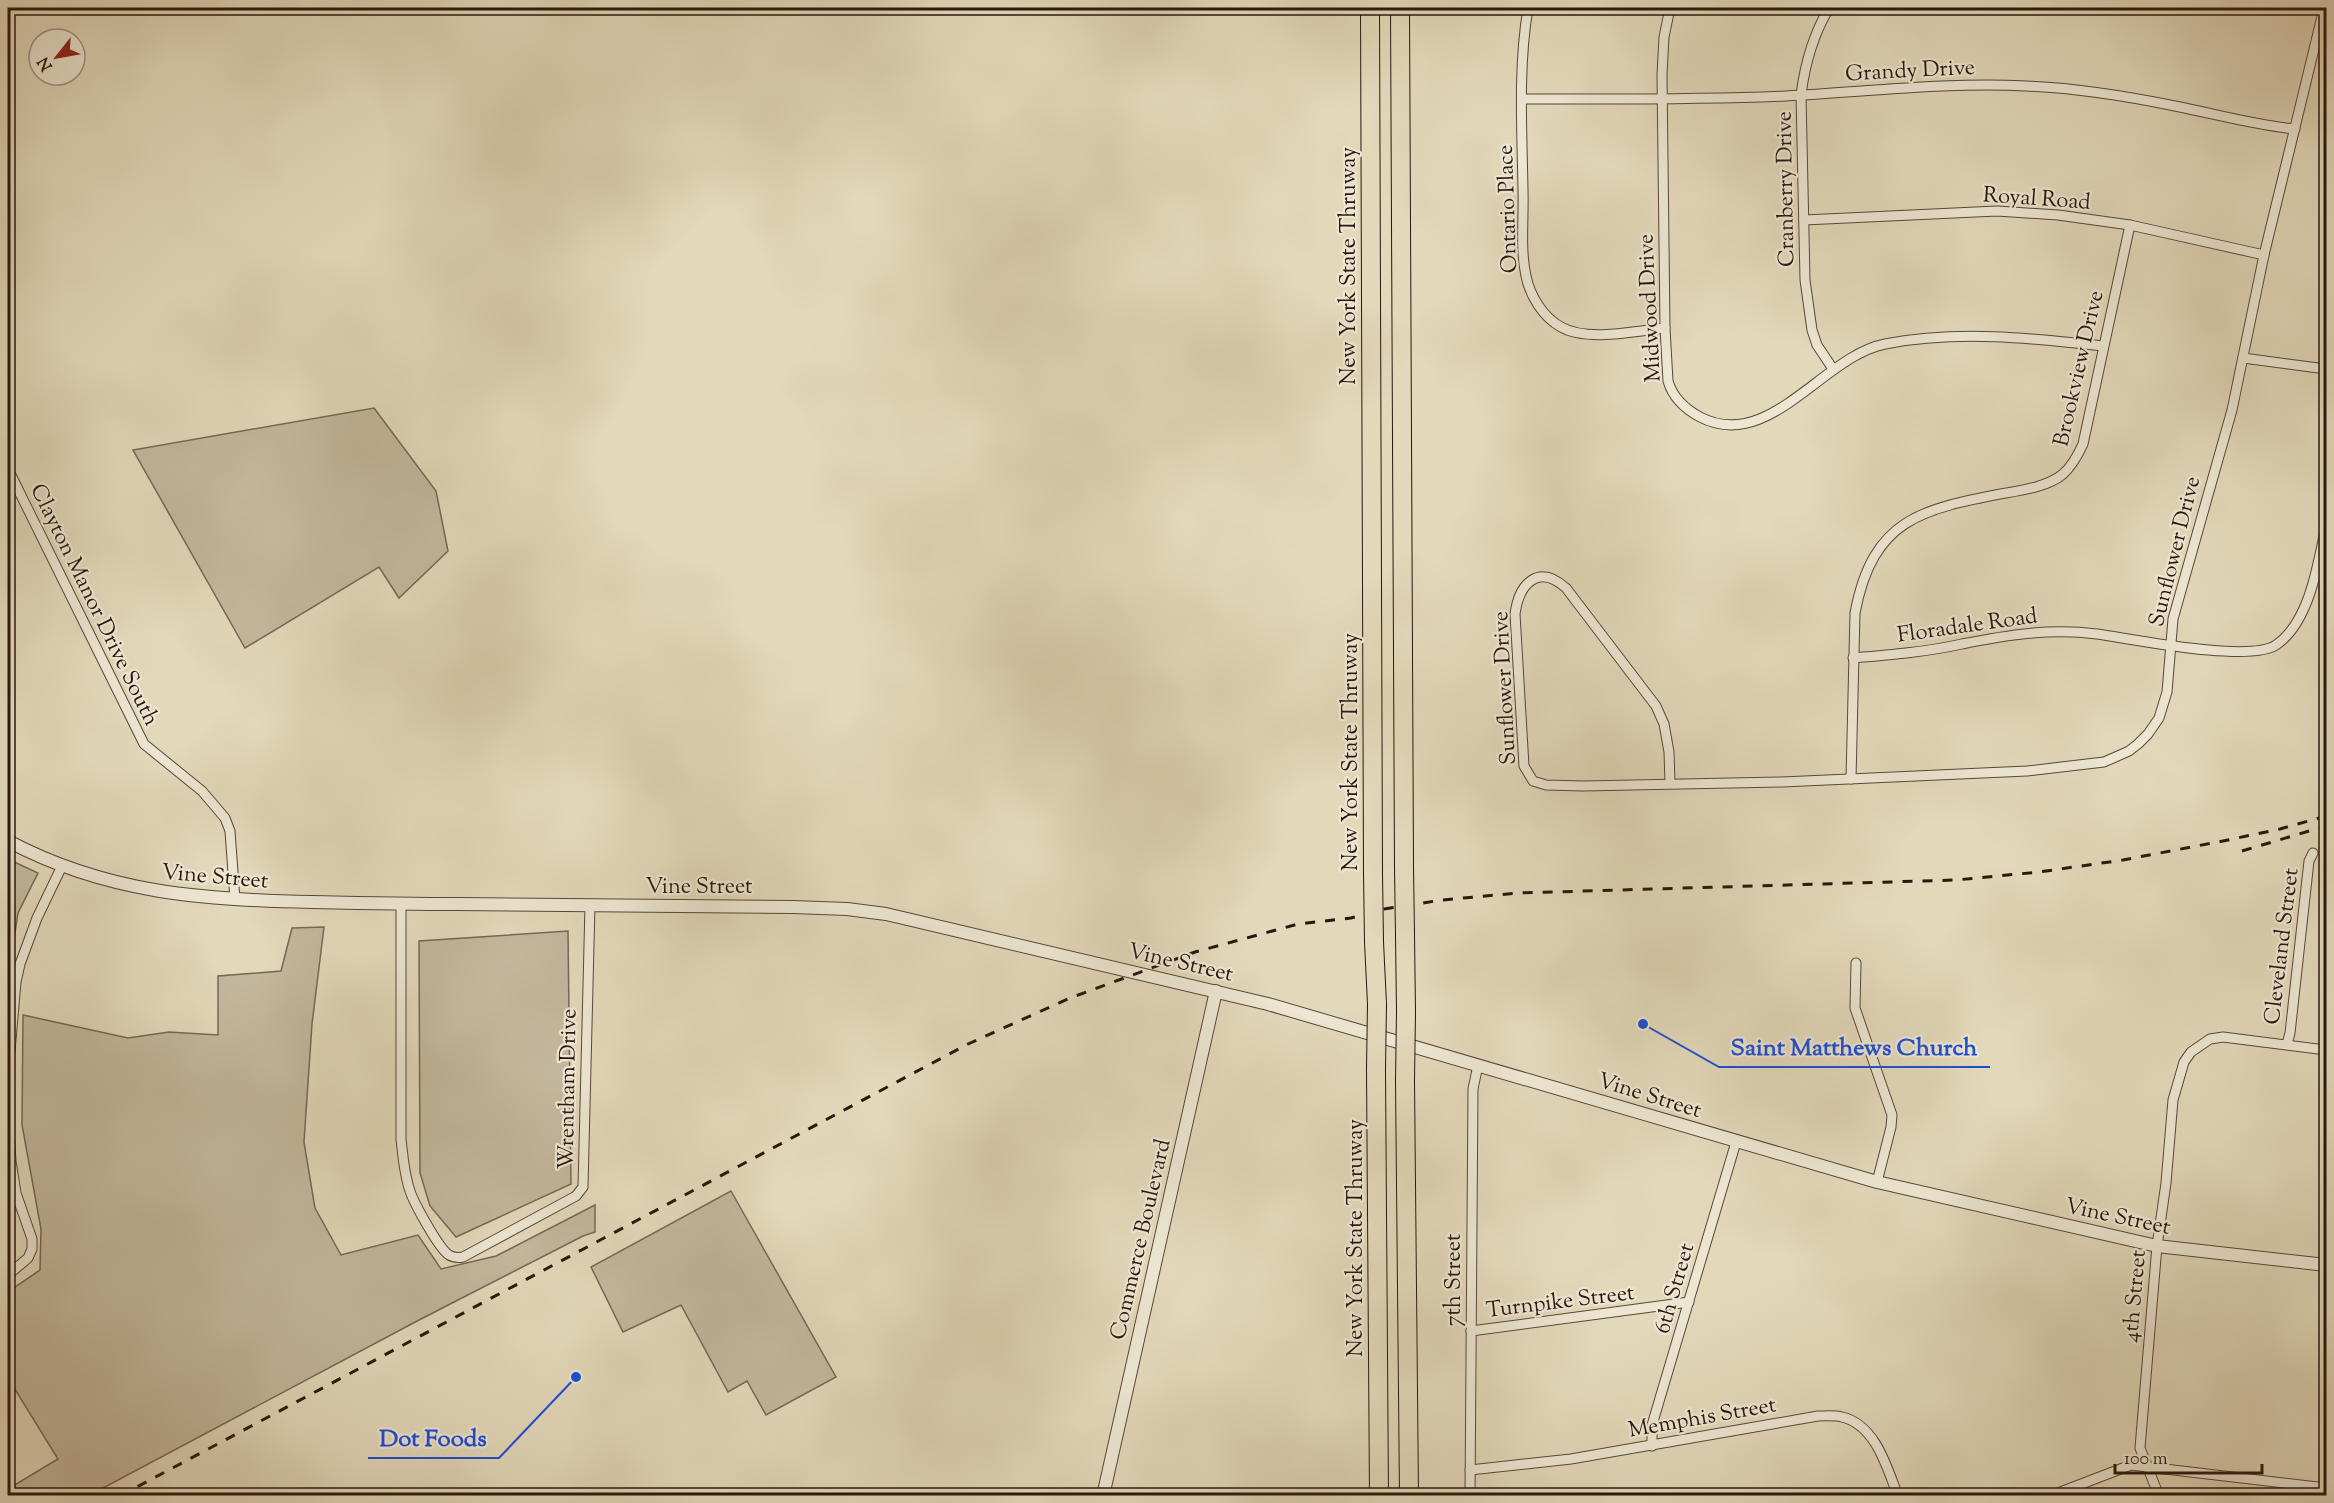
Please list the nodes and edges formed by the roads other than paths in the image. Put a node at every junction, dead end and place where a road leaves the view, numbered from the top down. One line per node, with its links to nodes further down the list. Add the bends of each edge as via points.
1 (1370, 8): 48 (highway, New York State Thruway, bridge)
2 (1400, 8): 49 (highway, bridge)
3 (1528, 8): 8 (street, Ontario Place, via 1522,46)
4 (1670, 8): 9 (street, Midwood Drive, via 1664,37)
5 (1829, 8): 7 (street, Cranberry Drive, via 1804,66)
6 (2320, 8): 10 (street, Sunflower Drive)
7 (1801, 95): 9 (street, Grandy Drive); 10 (street, Grandy Drive, via 1980,84 2028,86 2110,94 2257,126); 11 (street, Cranberry Drive)
8 (1522, 99): 9 (street, Grandy Drive); 14 (street, Ontario Place, via 1525,269 1530,290 1544,313 1562,327 1579,333 1616,334)
9 (1663, 99): 14 (street, Midwood Drive)
10 (2295, 129): 13 (street, Sunflower Drive)
11 (1804, 220): 12 (street, Royal Road, via 1997,211); 17 (street, Cranberry Drive, via 1805,280 1812,330)
12 (2130, 225): 13 (street, Royal Road); 15 (street, Brookview Drive)
13 (2264, 255): 16 (street, Sunflower Drive)
14 (1665, 328): 17 (street, Midwood Drive, via 1670,388 1692,413 1709,421 1731,425 1756,421 1781,408)
15 (2103, 346): 17 (street, Midwood Drive, via 1984,336 1908,340 1882,344); 22 (street, Brookview Drive, via 2084,444 2074,462 2061,476 2041,485 1925,512 1896,531 1870,563 1861,586)
16 (2243, 358): 18 (street); 21 (street, Sunflower Drive, via 2173,619)
17 (1833, 369)
18 (2326, 369)
19 (8, 469): 28 (street, Clayton Manor Drive South, via 144,744 202,791 225,818 230,831)
20 (2326, 526): 21 (street, Floradale Road, via 2305,606 2283,640 2263,651 2243,652)
21 (2170, 644): 22 (street, Floradale Road, via 2080,632 2029,632); 23 (street, Sunflower Drive, via 2167,692 2159,718 2129,751 2104,762)
22 (1853, 658): 23 (street, Brookview Drive)
23 (1851, 780): 24 (street, Sunflower Drive)
24 (1670, 783): 24 (street, Sunflower Drive, via 1546,784 1533,781 1526,772 1515,614 1522,589 1532,580 1549,577 1566,588 1656,706 1664,724)
25 (8, 841): 27 (street, Vine Street)
26 (2313, 853): 33 (street, Cleveland Street)
27 (62, 866): 28 (street, Vine Street, via 144,889); 40 (street, via 37,918 16,982 9,1063 11,1161 32,1249 28,1258)
28 (235, 900): 29 (street, Vine Street)
29 (401, 904): 30 (street, Vine Street); 30 (street, Wrentham Drive, via 401,1139 405,1169 413,1200 443,1249 458,1258 576,1196 583,1187)
30 (590, 905): 32 (street, Vine Street, via 794,907 886,914)
31 (1856, 963): 37 (street, via 1855,1008 1892,1115)
32 (1216, 991): 35 (street, Vine Street); 47 (street, Commerce Boulevard)
33 (2287, 1044): 34 (street); 38 (street, 4th Street, via 2210,1039 2184,1062 2173,1100)
34 (2326, 1050)
35 (1478, 1065): 36 (street, Vine Street); 42 (street, 7th Street, via 1473,1089)
36 (1736, 1142): 37 (street, Vine Street); 41 (street, 6th Street)
37 (1877, 1182): 38 (street, Vine Street)
38 (2157, 1246): 39 (street, Vine Street); 44 (street, 4th Street, via 2140,1448)
39 (2326, 1265)
40 (8, 1275)
41 (1689, 1302): 42 (street, Turnpike Street); 43 (street, 6th Street, via 1652,1425)
42 (1471, 1331): 45 (street, 7th Street)
43 (1652, 1446): 45 (street, Memphis Street); 51 (street, Memphis Street, via 1818,1416 1842,1417 1856,1423 1875,1442)
44 (2147, 1467): 46 (street); 52 (street, via 2131,1465); 53 (street, 4th Street)
45 (1470, 1470): 50 (street, 7th Street)
46 (2326, 1488)
47 (1103, 1496)
48 (1379, 1496)
49 (1409, 1496)
50 (1470, 1496)
51 (1898, 1496)
52 (2050, 1496)
53 (2158, 1496)

